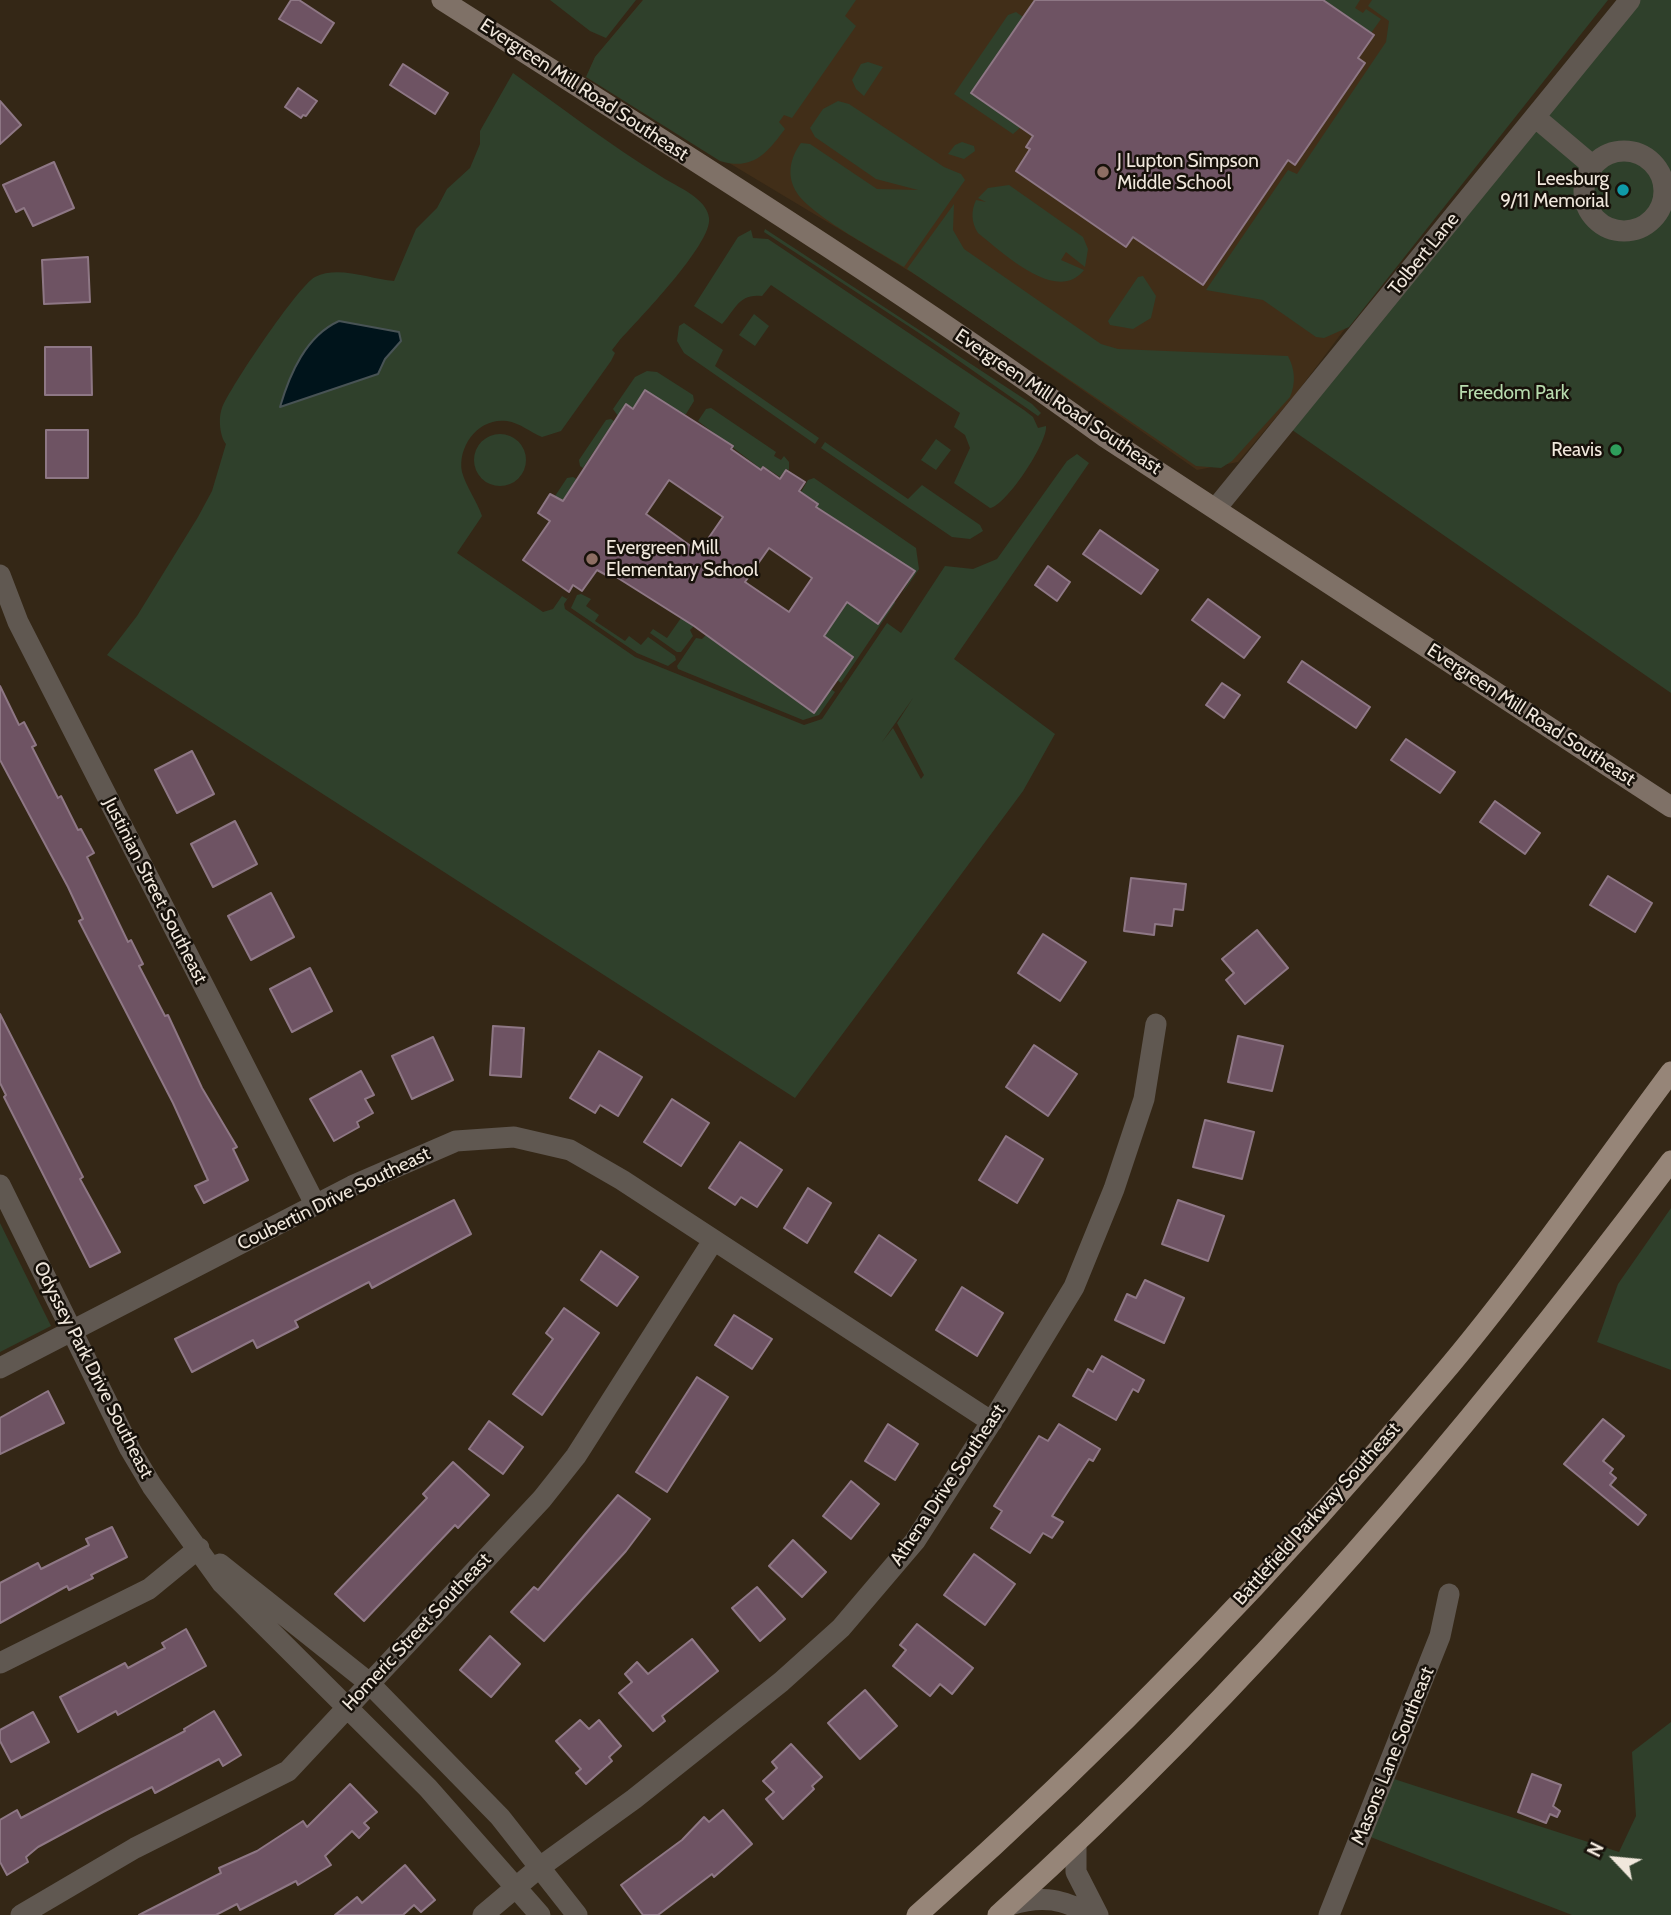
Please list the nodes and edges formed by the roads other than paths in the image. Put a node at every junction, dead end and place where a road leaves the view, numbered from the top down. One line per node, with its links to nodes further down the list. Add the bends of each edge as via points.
1 (442, 0): 5 (main road, Evergreen Mill Road Southeast, via 750,196 1015,371 1105,437)
2 (1630, 0): 3 (street, Tolbert Lane)
3 (1535, 117): 4 (street); 5 (street, Tolbert Lane)
4 (1593, 166)
5 (1217, 507): 7 (main road, Evergreen Mill Road Southeast)
6 (0, 575): 12 (street, Justinian Street Southeast, via 24,634)
7 (1671, 807)
8 (1156, 1024): 16 (street, Athena Drive Southeast, via 1144,1099 1114,1189 1073,1287)
9 (1671, 1072): 30 (main road, Battlefield Parkway Southeast, via 1514,1285 1319,1514 1156,1690)
10 (1671, 1161): 22 (main road, via 1549,1322 1380,1525 1264,1655)
11 (0, 1185): 14 (street, Odyssey Park Drive Southeast)
12 (315, 1205): 13 (street, Coubertin Drive Southeast, via 456,1141 514,1137 570,1150); 14 (street, Coubertin Drive Southeast)
13 (713, 1241): 16 (street, Coubertin Drive Southeast); 20 (street, Homeric Street Southeast, via 576,1456 542,1499)
14 (72, 1331): 15 (street, Coubertin Drive Southeast); 17 (street, Odyssey Park Drive Southeast, via 130,1449)
15 (0, 1368)
16 (992, 1422): 23 (street, Athena Drive Southeast, via 915,1541 841,1628 634,1800)
17 (199, 1548): 19 (street, via 149,1590); 20 (street, Odyssey Park Drive Southeast); 21 (street, Odyssey Park Drive Southeast, via 222,1583)
18 (1449, 1594): 32 (street, Masons Lane Southeast, via 1440,1636)
19 (0, 1663)
20 (368, 1682): 21 (street, Homeric Street Southeast); 23 (street, Odyssey Park Drive Southeast, via 500,1817)
21 (347, 1708): 24 (street, Odyssey Park Drive Southeast); 26 (street, Homeric Street Southeast, via 288,1771 135,1848)
22 (1076, 1844): 25 (main road); 31 (street, via 1076,1872)
23 (540, 1867): 24 (street, Athena Drive Southeast); 29 (street, Odyssey Park Drive Southeast)
24 (518, 1887): 27 (street, Athena Drive Southeast); 28 (street, Odyssey Park Drive Southeast)
25 (1004, 1910): 31 (street, via 1032,1898 1049,1898)
26 (21, 1915)
27 (483, 1915)
28 (540, 1915)
29 (577, 1915)
30 (917, 1915)
31 (1096, 1915)
32 (1329, 1915)

